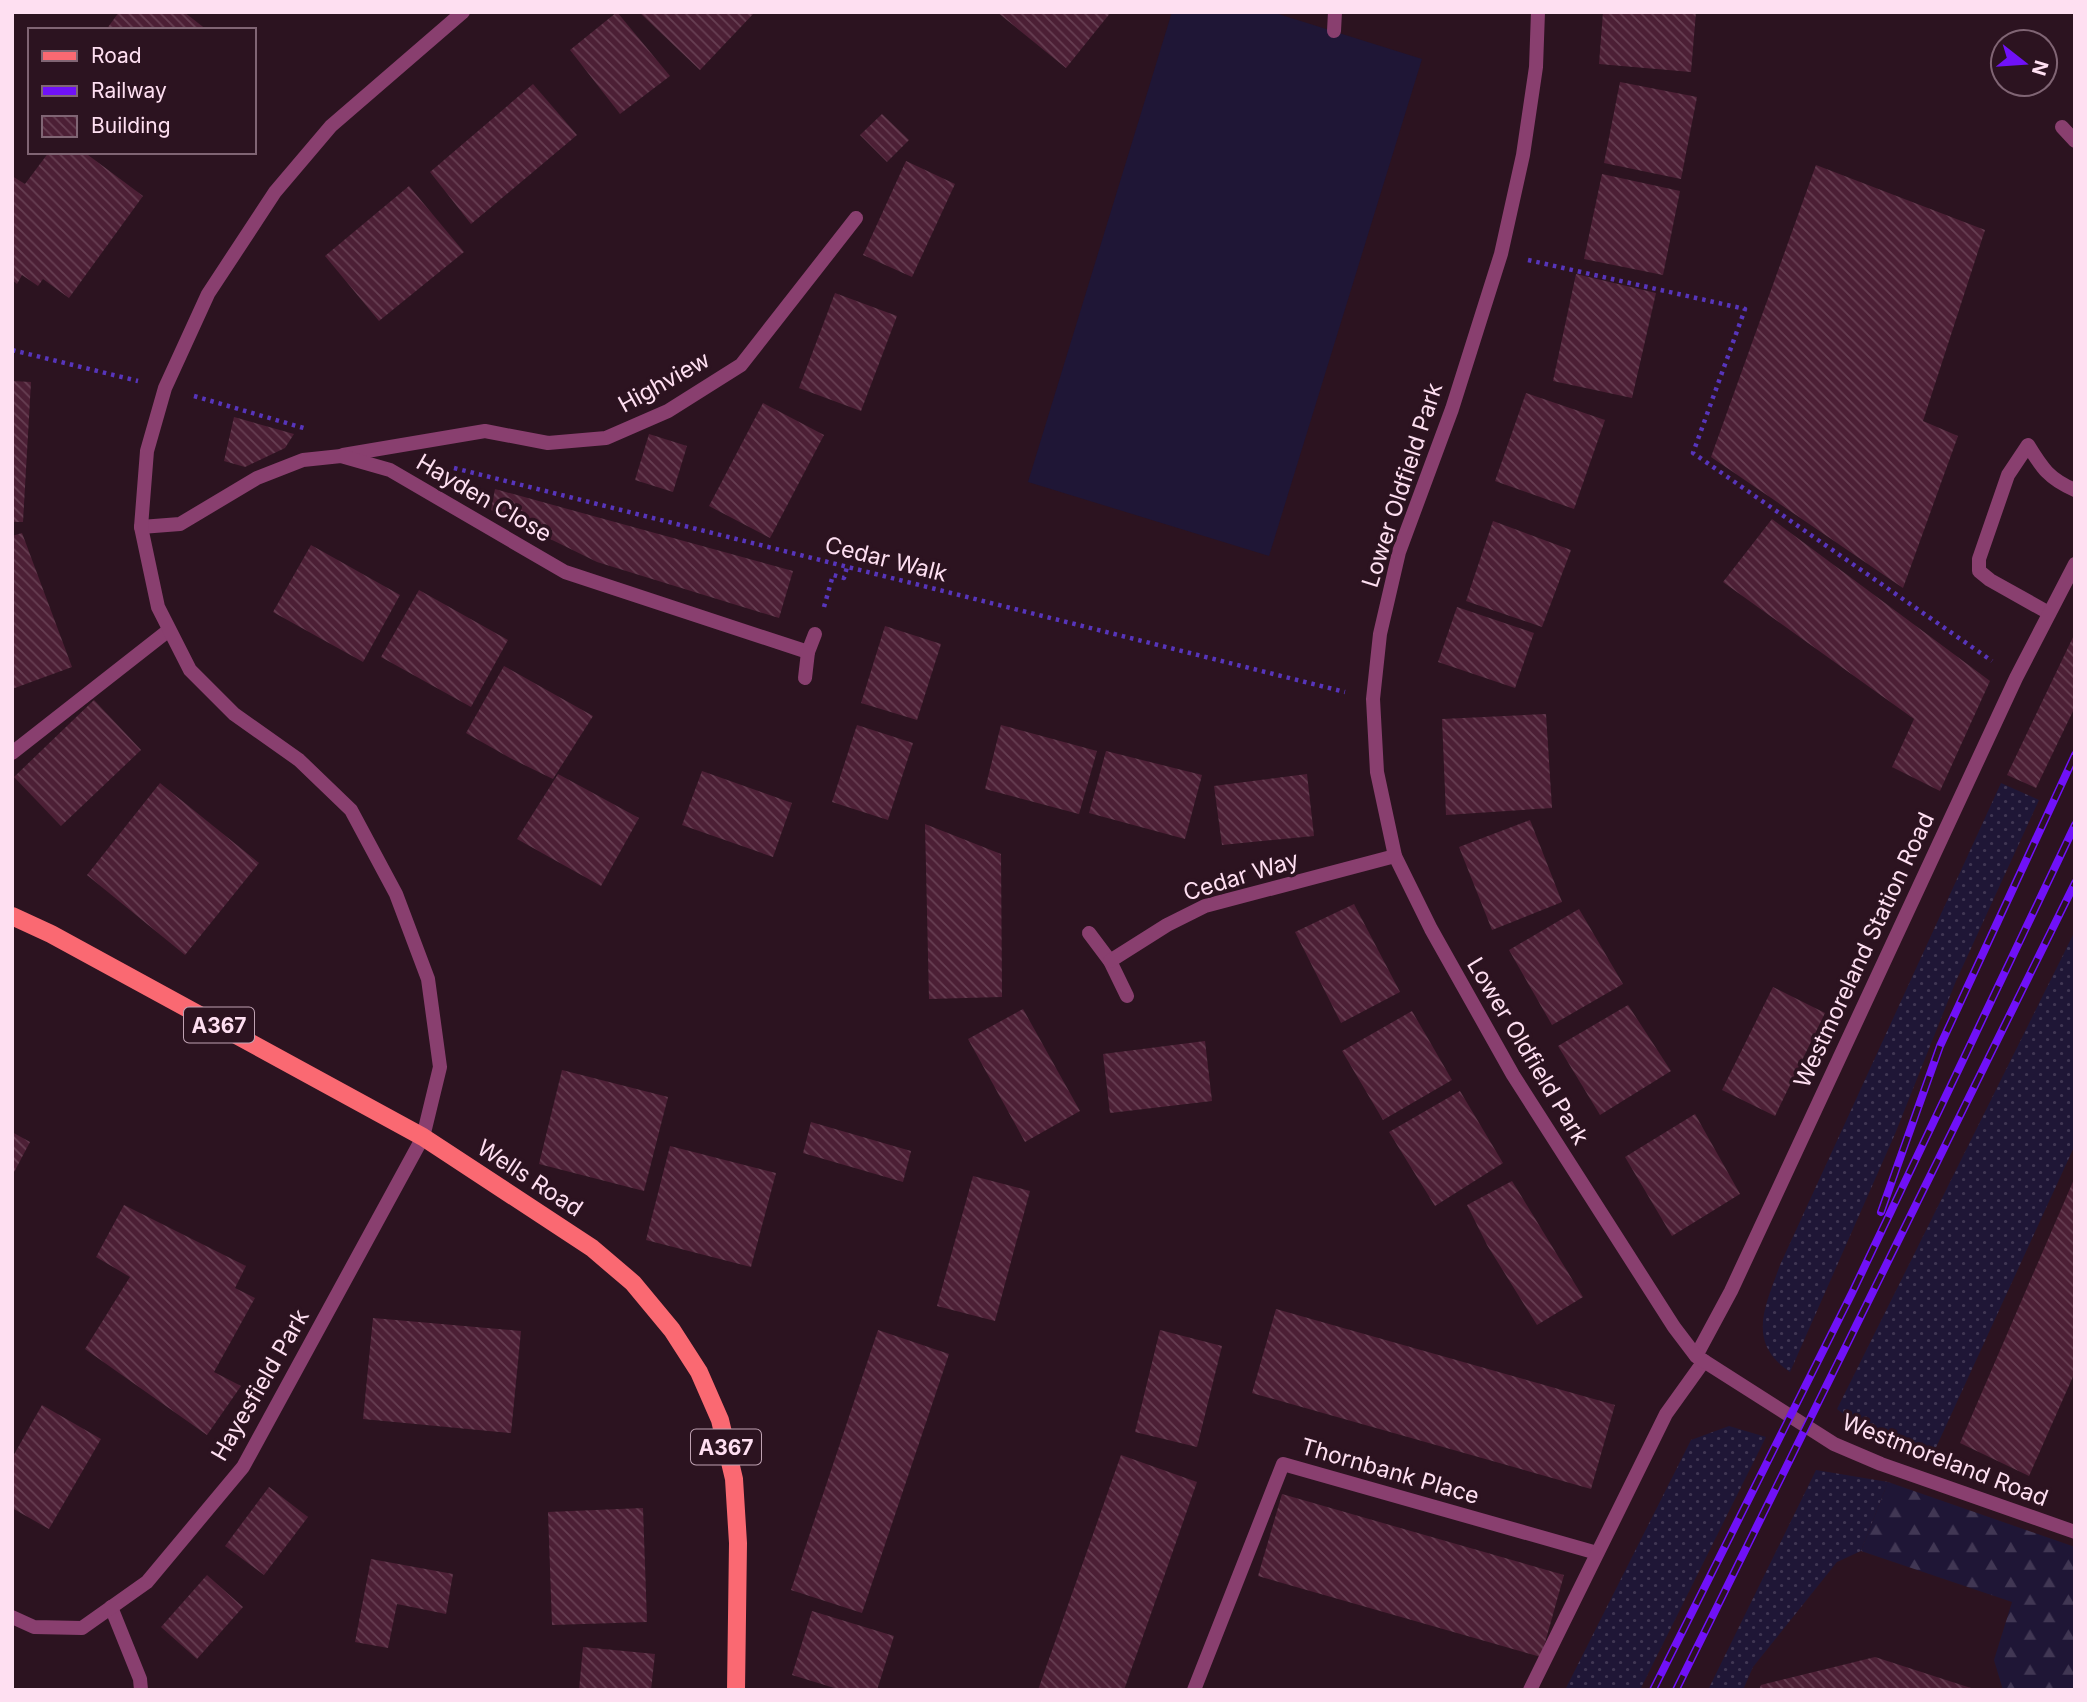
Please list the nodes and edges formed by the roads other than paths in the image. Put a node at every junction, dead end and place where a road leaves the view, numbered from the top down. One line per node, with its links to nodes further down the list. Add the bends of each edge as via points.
1 (463, 12): 10 (street, Hayesfield Park, via 331,126 275,192 208,294 165,388 147,452)
2 (1335, 12): 4 (street)
3 (1538, 12): 18 (street, Lower Oldfield Park, via 1536,67 1523,155 1501,254 1452,409 1399,552 1380,634 1373,699 1377,772)
4 (1334, 31)
5 (2062, 127): 6 (street)
6 (2075, 141)
7 (856, 218): 8 (street, Highview, via 741,365 668,411 606,438 548,443 485,431)
8 (341, 456): 10 (street, Hayden Close, via 303,460 257,478 180,524); 15 (street, Hayden Close, via 390,470 565,572)
9 (2075, 490): 12 (street, via 2045,472 2028,445 2008,475 1979,559 1979,571 1990,580)
10 (141, 527): 13 (street, Hayesfield Park, via 158,607)
11 (2075, 564): 12 (street, Westmoreland Station Road)
12 (2049, 613): 24 (street, Westmoreland Station Road)
13 (169, 630): 17 (street); 23 (street, Hayesfield Park, via 190,670 234,714 299,760 351,810 396,894 428,979 440,1067)
14 (815, 634): 15 (street)
15 (808, 652): 16 (street)
16 (806, 678)
17 (12, 753)
18 (1395, 856): 21 (street, Cedar Way, via 1205,906); 24 (street, Lower Oldfield Park, via 1513,1076 1667,1316)
19 (12, 916): 23 (main road, Wells Road / A367)
20 (1088, 933): 21 (street)
21 (1110, 961): 22 (street)
22 (1127, 996)
23 (424, 1137): 27 (street, Hayesfield Park, via 243,1467 147,1582); 30 (main road, Wells Road / A367, via 592,1248 633,1283 699,1372 720,1420 734,1479)
24 (1700, 1358): 25 (street, Westmoreland Road, via 1834,1444); 26 (street, via 1666,1414)
25 (2075, 1532)
26 (1597, 1553): 31 (street, Thornbank Place, via 1283,1464); 32 (street)
27 (111, 1607): 28 (street, Hayesfield Park, via 82,1628 34,1627); 29 (street)
28 (12, 1617)
29 (141, 1690)
30 (736, 1690)
31 (1194, 1690)
32 (1530, 1690)

